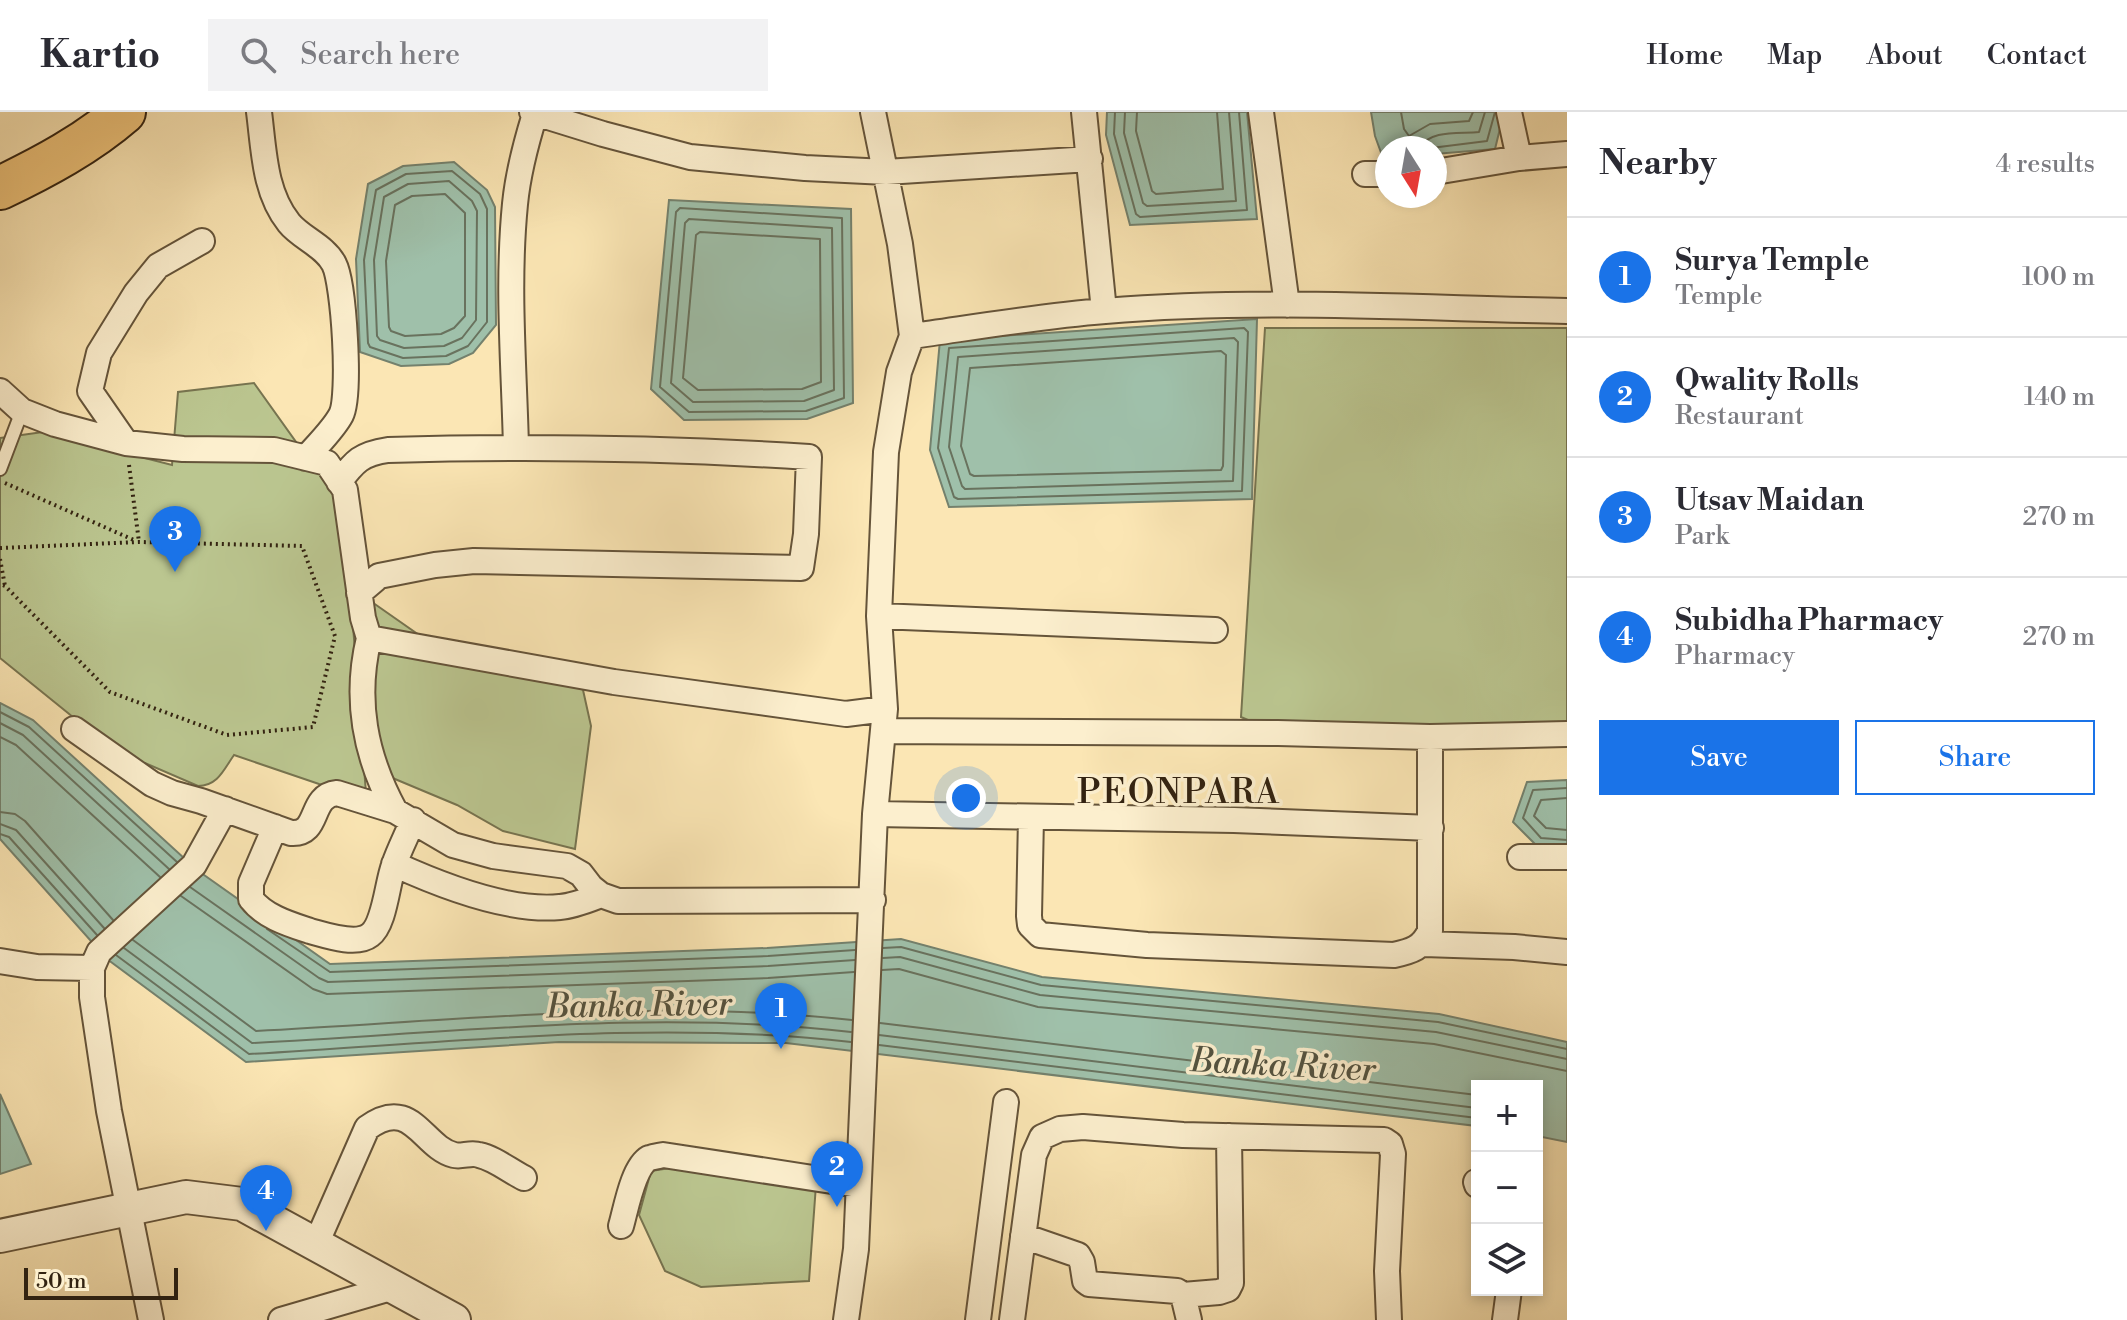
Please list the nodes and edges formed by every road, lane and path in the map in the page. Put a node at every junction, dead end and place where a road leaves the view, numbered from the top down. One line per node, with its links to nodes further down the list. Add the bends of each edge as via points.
1 (124, 112): 14 (highway, via 89,140)
2 (259, 112): 24 (street, via 272,194 289,224 334,262 342,291 346,393 341,415)
3 (873, 112): 13 (street)
4 (1084, 112): 11 (street)
5 (1261, 112): 16 (street)
6 (1509, 112): 10 (street)
7 (533, 113): 8 (street); 23 (street, via 515,203)
8 (580, 118): 13 (street, via 690,157)
9 (1567, 154): 10 (street)
10 (1519, 158): 12 (street)
11 (1090, 159): 13 (street); 17 (street)
12 (1447, 170)
13 (886, 172): 19 (street)
14 (0, 188)
15 (202, 241): 22 (street, via 158,266 99,353 90,391)
16 (1287, 305): 17 (street); 18 (street)
17 (1104, 311): 19 (street)
18 (1567, 311)
19 (912, 336): 33 (street, via 899,372 886,452)
20 (0, 391): 21 (street)
21 (22, 411): 22 (street); 25 (lane)
22 (126, 443): 24 (street, via 274,450); 28 (path)
23 (516, 447): 27 (street, via 368,453); 32 (street, via 809,457 801,568 474,561 379,576)
24 (306, 458): 27 (street, via 327,463)
25 (0, 469)
26 (0, 481): 28 (path)
27 (339, 482): 32 (street, via 345,490)
28 (139, 542): 29 (path); 31 (path, via 302,546 335,636 313,727 227,735 110,692)
29 (0, 548)
30 (0, 559): 31 (path)
31 (3, 585)
32 (359, 593): 35 (street)
33 (879, 616): 34 (street); 36 (street)
34 (1215, 630)
35 (369, 638): 36 (street, via 614,682); 42 (street, via 362,668 369,754 379,782)
36 (884, 720): 39 (street); 41 (street)
37 (74, 729): 40 (street, via 152,784)
38 (1567, 734): 39 (street)
39 (1430, 737): 45 (street)
40 (225, 809): 44 (street); 53 (street, via 194,865)
41 (875, 814): 43 (street); 50 (street)
42 (404, 816): 44 (street, via 327,794 309,829 301,834); 48 (street); 49 (street, via 453,845 567,866)
43 (1031, 817): 45 (street); 51 (street, via 1029,916 1040,935 1394,955)
44 (275, 827): 48 (street, via 249,891 256,905 295,926 357,940 369,937)
45 (1431, 828): 51 (street, via 1430,931)
46 (1520, 857): 47 (street)
47 (1567, 857)
48 (394, 864): 49 (street, via 456,890 538,907 562,907)
49 (601, 895): 50 (street, via 618,901)
50 (873, 900): 58 (street)
51 (1424, 944): 52 (street)
52 (1567, 952)
53 (96, 960): 54 (street, via 37,967); 59 (street, via 92,997)
54 (0, 961)
55 (1006, 1102): 71 (street)
56 (1229, 1136): 62 (street, via 1083,1127 1042,1137 1034,1155); 65 (street, via 1231,1283 1219,1292); 74 (street, via 1376,1139 1390,1144)
57 (524, 1178): 63 (street, via 477,1154 454,1155 412,1123 397,1117 380,1119 367,1128)
58 (858, 1185): 60 (street, via 663,1155 641,1167); 70 (street)
59 (130, 1207): 61 (street); 63 (street, via 186,1197 242,1204); 67 (street)
60 (621, 1226)
61 (0, 1236)
62 (1023, 1236): 65 (street, via 1078,1255 1089,1284); 72 (street)
63 (316, 1244): 64 (street)
64 (394, 1287): 68 (street); 69 (street)
65 (1183, 1295): 73 (street)
66 (1508, 1296): 75 (street)
67 (151, 1320)
68 (281, 1320)
69 (454, 1320)
70 (846, 1320)
71 (978, 1320)
72 (1012, 1320)
73 (1189, 1320)
74 (1389, 1320)
75 (1505, 1320)

